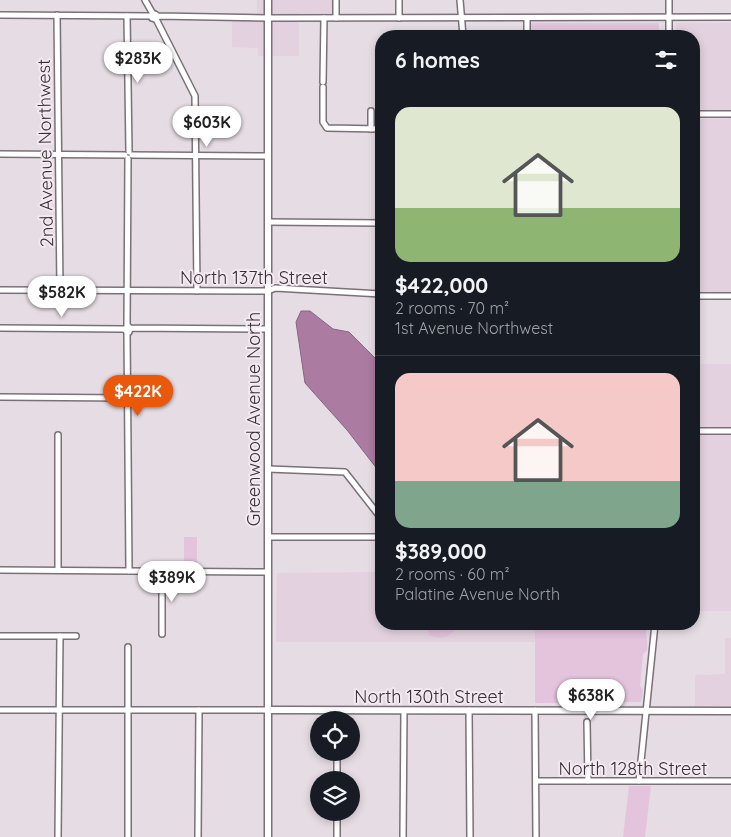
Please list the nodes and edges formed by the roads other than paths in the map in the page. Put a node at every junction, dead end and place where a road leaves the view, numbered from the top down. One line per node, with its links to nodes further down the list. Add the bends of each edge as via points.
1 (145, 0): 10 (street)
2 (268, 0): 12 (main road, Greenwood Avenue North)
3 (336, 0): 14 (street)
4 (399, 0): 15 (street)
5 (460, 0): 16 (street)
6 (669, 0): 18 (street)
7 (0, 15): 8 (street)
8 (57, 15): 9 (street); 28 (street, 2nd Avenue Northwest)
9 (127, 16): 10 (street); 29 (street)
10 (155, 16): 12 (street); 30 (street, via 195,96)
11 (731, 17): 18 (street)
12 (268, 18): 13 (street); 31 (main road, Greenwood Avenue North)
13 (324, 18): 14 (street); 25 (street, via 323,122 332,129)
14 (336, 18): 15 (street)
15 (400, 18): 16 (street)
16 (463, 18): 17 (street); 19 (street)
17 (527, 18): 18 (street); 20 (street)
18 (669, 18): 21 (street)
19 (463, 30)
20 (527, 30)
21 (669, 30)
22 (371, 111): 25 (street)
23 (700, 114): 24 (street)
24 (731, 114)
25 (371, 129): 26 (street)
26 (375, 129)
27 (0, 154): 28 (street)
28 (58, 155): 29 (street); 35 (street, 2nd Avenue Northwest)
29 (128, 155): 30 (street); 36 (street)
30 (198, 155): 31 (street); 37 (street)
31 (268, 156): 32 (main road, Greenwood Avenue North)
32 (268, 222): 33 (street); 38 (main road, Greenwood Avenue North)
33 (375, 223)
34 (0, 290): 35 (street, North 137th Street)
35 (60, 290): 36 (street, North 137th Street)
36 (127, 290): 37 (street, North 137th Street); 43 (street)
37 (197, 291): 38 (street, North 137th Street)
38 (268, 291): 39 (street, North 137th Street, via 292,288); 44 (main road, Greenwood Avenue North)
39 (375, 294)
40 (700, 296): 41 (street)
41 (731, 296)
42 (0, 328): 43 (street)
43 (127, 329): 44 (street); 46 (street)
44 (268, 329): 50 (main road, Greenwood Avenue North)
45 (0, 397): 46 (street)
46 (127, 398): 56 (street)
47 (700, 431): 48 (street)
48 (731, 431)
49 (58, 435): 55 (street)
50 (268, 469): 51 (street, via 345,472); 52 (main road, Greenwood Avenue North)
51 (375, 510)
52 (268, 537): 53 (street); 58 (main road, Greenwood Avenue North)
53 (375, 537)
54 (0, 570): 55 (street)
55 (58, 570): 56 (street)
56 (129, 571): 57 (street)
57 (162, 572): 58 (street); 60 (street)
58 (268, 572): 68 (main road, Greenwood Avenue North)
59 (654, 630): 75 (street)
60 (162, 634)
61 (0, 636): 62 (street)
62 (60, 636): 63 (street); 66 (street)
63 (76, 636)
64 (128, 647): 71 (street)
65 (0, 710): 66 (street, North 130th Street)
66 (59, 710): 71 (street, North 130th Street); 83 (street)
67 (199, 710): 68 (street, North 130th Street); 71 (street, North 130th Street); 85 (street)
68 (268, 710): 72 (main road, North 130th Street); 86 (main road, Greenwood Avenue North)
69 (470, 710): 70 (main road, North 130th Street); 74 (main road, North 130th Street); 89 (street)
70 (535, 710): 75 (main road, North 130th Street); 81 (street)
71 (128, 711): 84 (street)
72 (336, 711)
73 (360, 711): 74 (main road, North 130th Street)
74 (404, 711): 88 (street)
75 (646, 711): 76 (main road, North 130th Street); 79 (street)
76 (731, 711)
77 (587, 722): 78 (street)
78 (588, 781): 79 (street, North 128th Street); 81 (street, North 128th Street)
79 (639, 781): 80 (street, North 128th Street)
80 (731, 781)
81 (536, 782): 90 (street)
82 (337, 821): 87 (street)
83 (58, 837)
84 (128, 837)
85 (198, 837)
86 (268, 837)
87 (337, 837)
88 (403, 837)
89 (470, 837)
90 (536, 837)

